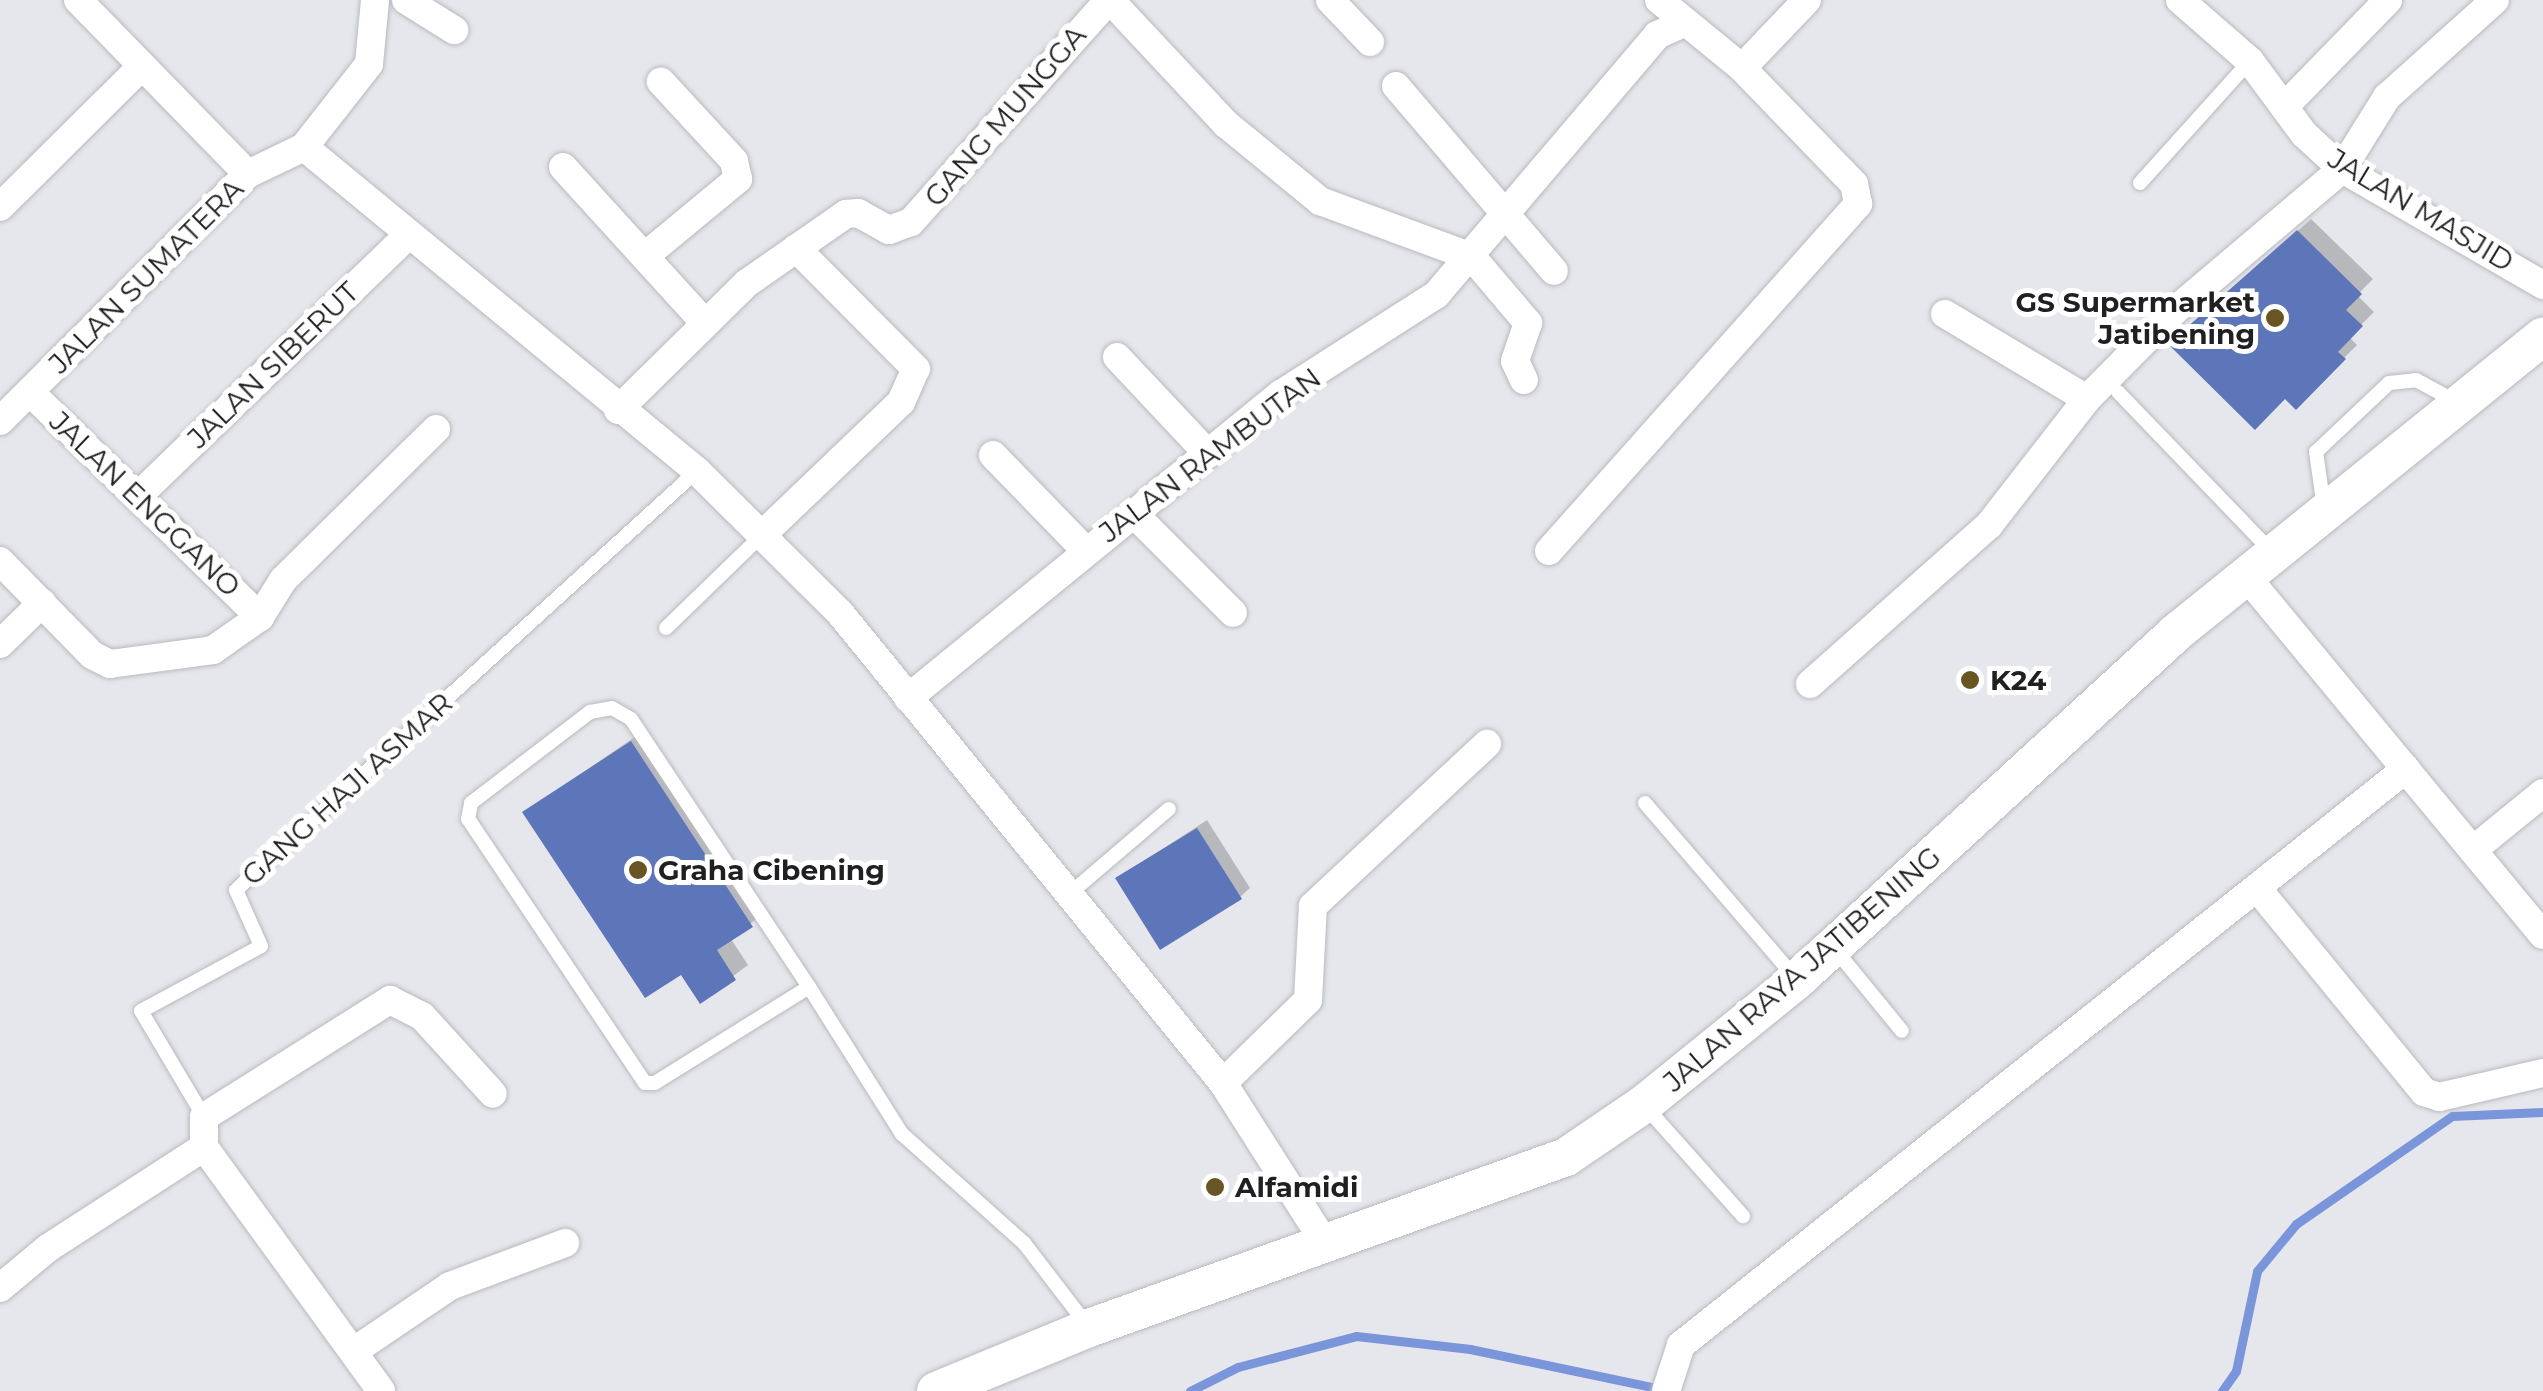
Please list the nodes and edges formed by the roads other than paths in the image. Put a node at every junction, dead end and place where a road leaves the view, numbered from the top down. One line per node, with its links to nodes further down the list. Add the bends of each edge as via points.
1 (78, 0): 15 (street)
2 (376, 0): 20 (street, via 368,64)
3 (406, 0): 12 (street)
4 (1109, 0): 28 (street, GANG MUNGGA, via 911,222 880,228 851,212); 30 (street, via 1226,124 1320,201)
5 (1330, 0): 13 (street)
6 (1660, 0): 11 (street)
7 (1808, 0): 16 (street)
8 (2180, 0): 14 (street, JALAN MASJID)
9 (2388, 0): 19 (street)
10 (2495, 0): 22 (street, via 2387,97)
11 (1684, 23): 16 (street); 26 (street, JALAN RAMBUTAN, via 1657,35)
12 (454, 30)
13 (1370, 42)
14 (2250, 61): 19 (street, JALAN MASJID); 24 (lane)
15 (142, 66): 23 (street); 25 (street)
16 (1742, 68): 53 (street, via 1854,184 1858,204)
17 (661, 82): 29 (street, via 734,161 738,179)
18 (1396, 86): 26 (street)
19 (2285, 106): 22 (street, JALAN MASJID)
20 (304, 146): 23 (street, JALAN SUMATERA); 27 (street)
21 (564, 167): 29 (street)
22 (2342, 168): 32 (street, JALAN MASJID); 40 (street, via 2173,312)
23 (248, 174): 38 (street, JALAN SUMATERA)
24 (2140, 183)
25 (0, 206)
26 (1508, 210): 30 (street, JALAN RAMBUTAN); 31 (street)
27 (409, 234): 42 (street); 48 (street, JALAN SIBERUT)
28 (796, 248): 34 (street, GANG MUNGGA); 51 (street, via 916,369 901,402)
29 (645, 256): 34 (street)
30 (1472, 257): 37 (street, via 1528,323 1515,361); 46 (street, JALAN RAMBUTAN, via 1436,295 1281,394)
31 (1554, 271)
32 (2543, 285)
33 (1945, 314): 40 (street)
34 (704, 321): 42 (street, GANG MUNGGA)
35 (2543, 337): 41 (main road, JALAN RAYA JATIBENING)
36 (1117, 357): 46 (street)
37 (1524, 380)
38 (30, 392): 43 (street, JALAN SUMATERA); 48 (street, JALAN ENGGANO)
39 (2118, 392): 55 (lane)
40 (2087, 399): 61 (street, via 1988,525)
41 (2455, 402): 49 (main road, JALAN RAYA JATIBENING); 49 (lane, via 2416,380 2388,383 2316,452)
42 (618, 410): 47 (street)
43 (0, 422)
44 (436, 428): 58 (street, via 283,580)
45 (993, 454): 52 (street)
46 (1208, 454): 50 (street, JALAN RAMBUTAN)
47 (697, 471): 51 (street); 80 (lane, GANG HAJI ASMAR, via 236,890 262,946 141,1011)
48 (138, 496): 58 (street, JALAN ENGGANO)
49 (2324, 508): 55 (main road, JALAN RAYA JATIBENING)
50 (1136, 516): 52 (street, JALAN RAMBUTAN); 57 (street)
51 (764, 533): 59 (lane); 62 (street)
52 (1084, 549): 62 (street, JALAN RAMBUTAN)
53 (1549, 551)
54 (0, 561): 56 (street)
55 (2259, 564): 64 (street); 72 (main road, JALAN RAYA JATIBENING)
56 (42, 603): 58 (street, via 92,655 110,664 213,650); 60 (street)
57 (1233, 612)
58 (260, 617)
59 (666, 628)
60 (0, 644)
61 (1810, 684)
62 (908, 698): 70 (street)
63 (1487, 744): 77 (street, via 1313,906 1308,1000)
64 (2406, 769): 68 (street); 69 (street)
65 (2543, 794): 68 (street)
66 (1645, 804): 73 (lane)
67 (1169, 810): 70 (lane)
68 (2473, 850): 71 (street)
69 (2257, 888): 76 (street, via 2424,1092 2439,1097); 88 (street, via 1681,1344)
70 (1066, 896): 77 (street)
71 (2543, 934)
72 (1833, 948): 73 (main road, JALAN RAYA JATIBENING); 75 (lane)
73 (1797, 980): 79 (main road, JALAN RAYA JATIBENING)
74 (809, 987): 74 (lane, via 656,1083 645,1083 468,820 471,803 590,712 622,712); 86 (lane, via 902,1134 1024,1243)
75 (1902, 1031)
76 (2543, 1073)
77 (1224, 1083): 83 (street)
78 (493, 1094): 80 (street, via 422,1016 390,1000)
79 (1644, 1104): 82 (lane); 83 (main road, JALAN RAYA JATIBENING, via 1566,1157 1521,1177)
80 (204, 1117): 81 (street)
81 (204, 1147): 85 (street, via 48,1248); 87 (street)
82 (1742, 1216)
83 (1325, 1242): 86 (main road, JALAN RAYA JATIBENING)
84 (566, 1243): 87 (street, via 450,1286)
85 (0, 1288)
86 (1089, 1328): 90 (main road, JALAN RAYA JATIBENING)
87 (357, 1349): 89 (street)
88 (1667, 1384)
89 (382, 1391)
90 (936, 1391)

